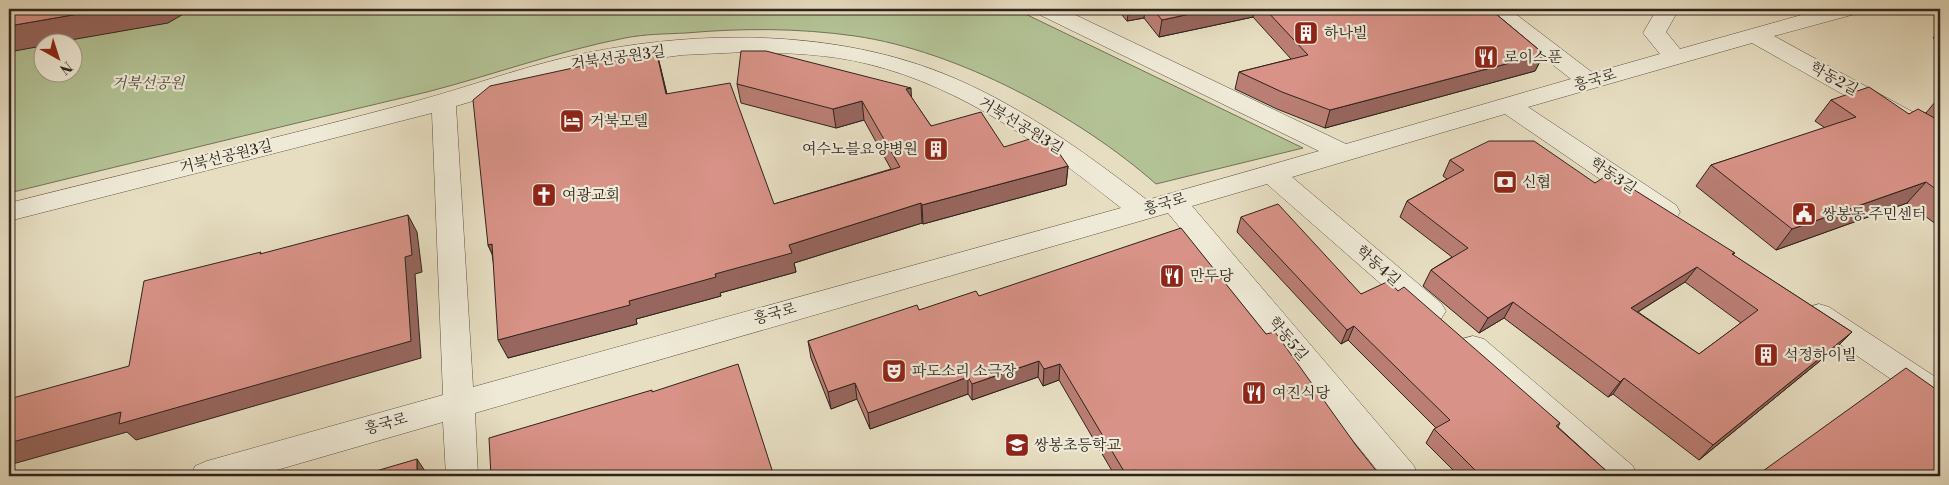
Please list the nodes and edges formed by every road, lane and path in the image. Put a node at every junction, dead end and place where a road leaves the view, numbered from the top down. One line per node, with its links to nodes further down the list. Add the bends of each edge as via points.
1 (1046, 9): 11 (street)
2 (1496, 9): 7 (street)
3 (1668, 9): 6 (street, via 1654,33)
4 (1847, 9): 5 (street, 흥국로)
5 (1754, 34): 6 (street, 흥국로); 10 (street, 학동2길)
6 (1674, 56): 7 (street, 흥국로)
7 (1589, 82): 9 (street, 흥국로)
8 (444, 103): 14 (street, 거북선공원3길, via 576,62 646,52 716,46 798,47 872,58 944,82 1008,115 1079,161); 15 (street, 거북선공원3길); 19 (street)
9 (1509, 106): 11 (street, 흥국로); 16 (street, 학동3길)
10 (1940, 138)
11 (1344, 153): 12 (street, 흥국로)
12 (1271, 173): 13 (street, 흥국로); 23 (street, 학동4길)
13 (1174, 202): 14 (street, 흥국로); 22 (street, 학동5길)
14 (1143, 211): 19 (street, 흥국로)
15 (9, 212)
16 (1692, 229)
17 (1799, 301): 18 (street)
18 (1940, 396)
19 (459, 403): 20 (street, 흥국로); 21 (street)
20 (207, 476)
21 (462, 476)
22 (1402, 476)
23 (1622, 476)

